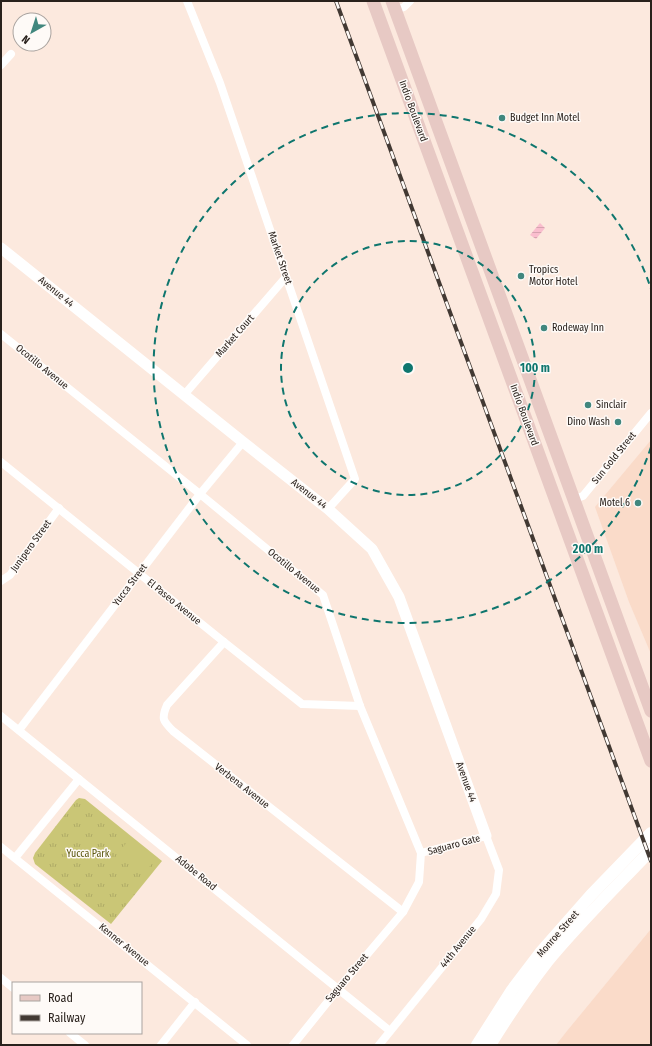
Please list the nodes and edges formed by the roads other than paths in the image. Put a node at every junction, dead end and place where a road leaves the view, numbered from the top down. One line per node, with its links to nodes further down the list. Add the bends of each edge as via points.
1 (187, 1): 10 (street, Market Street, via 220,83)
2 (373, 1): 6 (main road, Indio Boulevard)
3 (382, 1): 5 (main road, via 385,5)
4 (410, 1): 5 (street, via 404,7)
5 (393, 6): 6 (main road); 18 (main road, Indio Boulevard)
6 (387, 38): 14 (main road, Indio Boulevard)
7 (11, 54): 8 (street)
8 (1, 65)
9 (1, 248): 12 (street, Avenue 44)
10 (286, 278): 12 (street, Market Court); 20 (street, Market Street, via 355,479)
11 (1, 334): 17 (street, Ocotillo Avenue)
12 (184, 395): 15 (street, Avenue 44)
13 (651, 413): 18 (street, Sun Gold Street, via 583,496)
14 (528, 425): 18 (main road, via 543,446 558,488); 21 (main road, Indio Boulevard)
15 (243, 442): 17 (street, Yucca Street); 20 (street, Avenue 44)
16 (1, 462): 19 (street, El Paseo Avenue)
17 (200, 494): 22 (street, Yucca Street); 26 (street, Ocotillo Avenue, via 323,595)
18 (574, 499): 21 (main road, via 568,515); 27 (main road, Indio Boulevard)
19 (59, 508): 22 (street, El Paseo Avenue); 23 (street, Junipero Street, via 10,575)
20 (328, 509): 34 (street, Avenue 44, via 372,549 399,597)
21 (567, 532): 24 (main road, Indio Boulevard)
22 (138, 573): 25 (street, El Paseo Avenue); 29 (street, Yucca Street)
23 (1, 581)
24 (602, 627): 27 (main road, via 616,645 635,698 638,702); 30 (main road, Indio Boulevard)
25 (224, 642): 26 (street, El Paseo Avenue, via 302,704); 40 (street, Verbena Avenue, via 167,705 163,715 165,723)
26 (360, 706): 37 (street, Ocotillo Avenue)
27 (650, 706): 30 (main road, via 643,719)
28 (1, 716): 29 (street, Adobe Road)
29 (19, 730): 32 (street, Adobe Road)
30 (646, 732): 31 (main road, Indio Boulevard)
31 (651, 761)
32 (79, 779): 38 (street); 43 (street, Adobe Road)
33 (651, 833): 39 (main road, Monroe Street)
34 (486, 836): 37 (street, Saguaro Gate); 45 (street, 44th Avenue, via 499,870 496,894 481,919)
35 (1, 847): 38 (street, Kenner Avenue)
36 (651, 850): 39 (main road, Monroe Street)
37 (421, 853): 40 (street, Ocotillo Avenue, via 419,882)
38 (16, 858): 44 (street, Kenner Avenue)
39 (595, 900): 52 (main road, Monroe Street, via 540,953); 53 (main road, Monroe Street, via 521,996)
40 (402, 912): 43 (street, Saguaro Street)
41 (1, 978): 42 (street)
42 (12, 987)
43 (338, 988): 45 (street, Adobe Road); 50 (street, Saguaro Street)
44 (195, 1002): 48 (street); 49 (street, Kenner Avenue)
45 (390, 1031): 51 (street, 44th Avenue)
46 (71, 1034): 47 (street)
47 (85, 1045)
48 (162, 1045)
49 (247, 1045)
50 (293, 1045)
51 (379, 1045)
52 (477, 1045)
53 (490, 1045)

